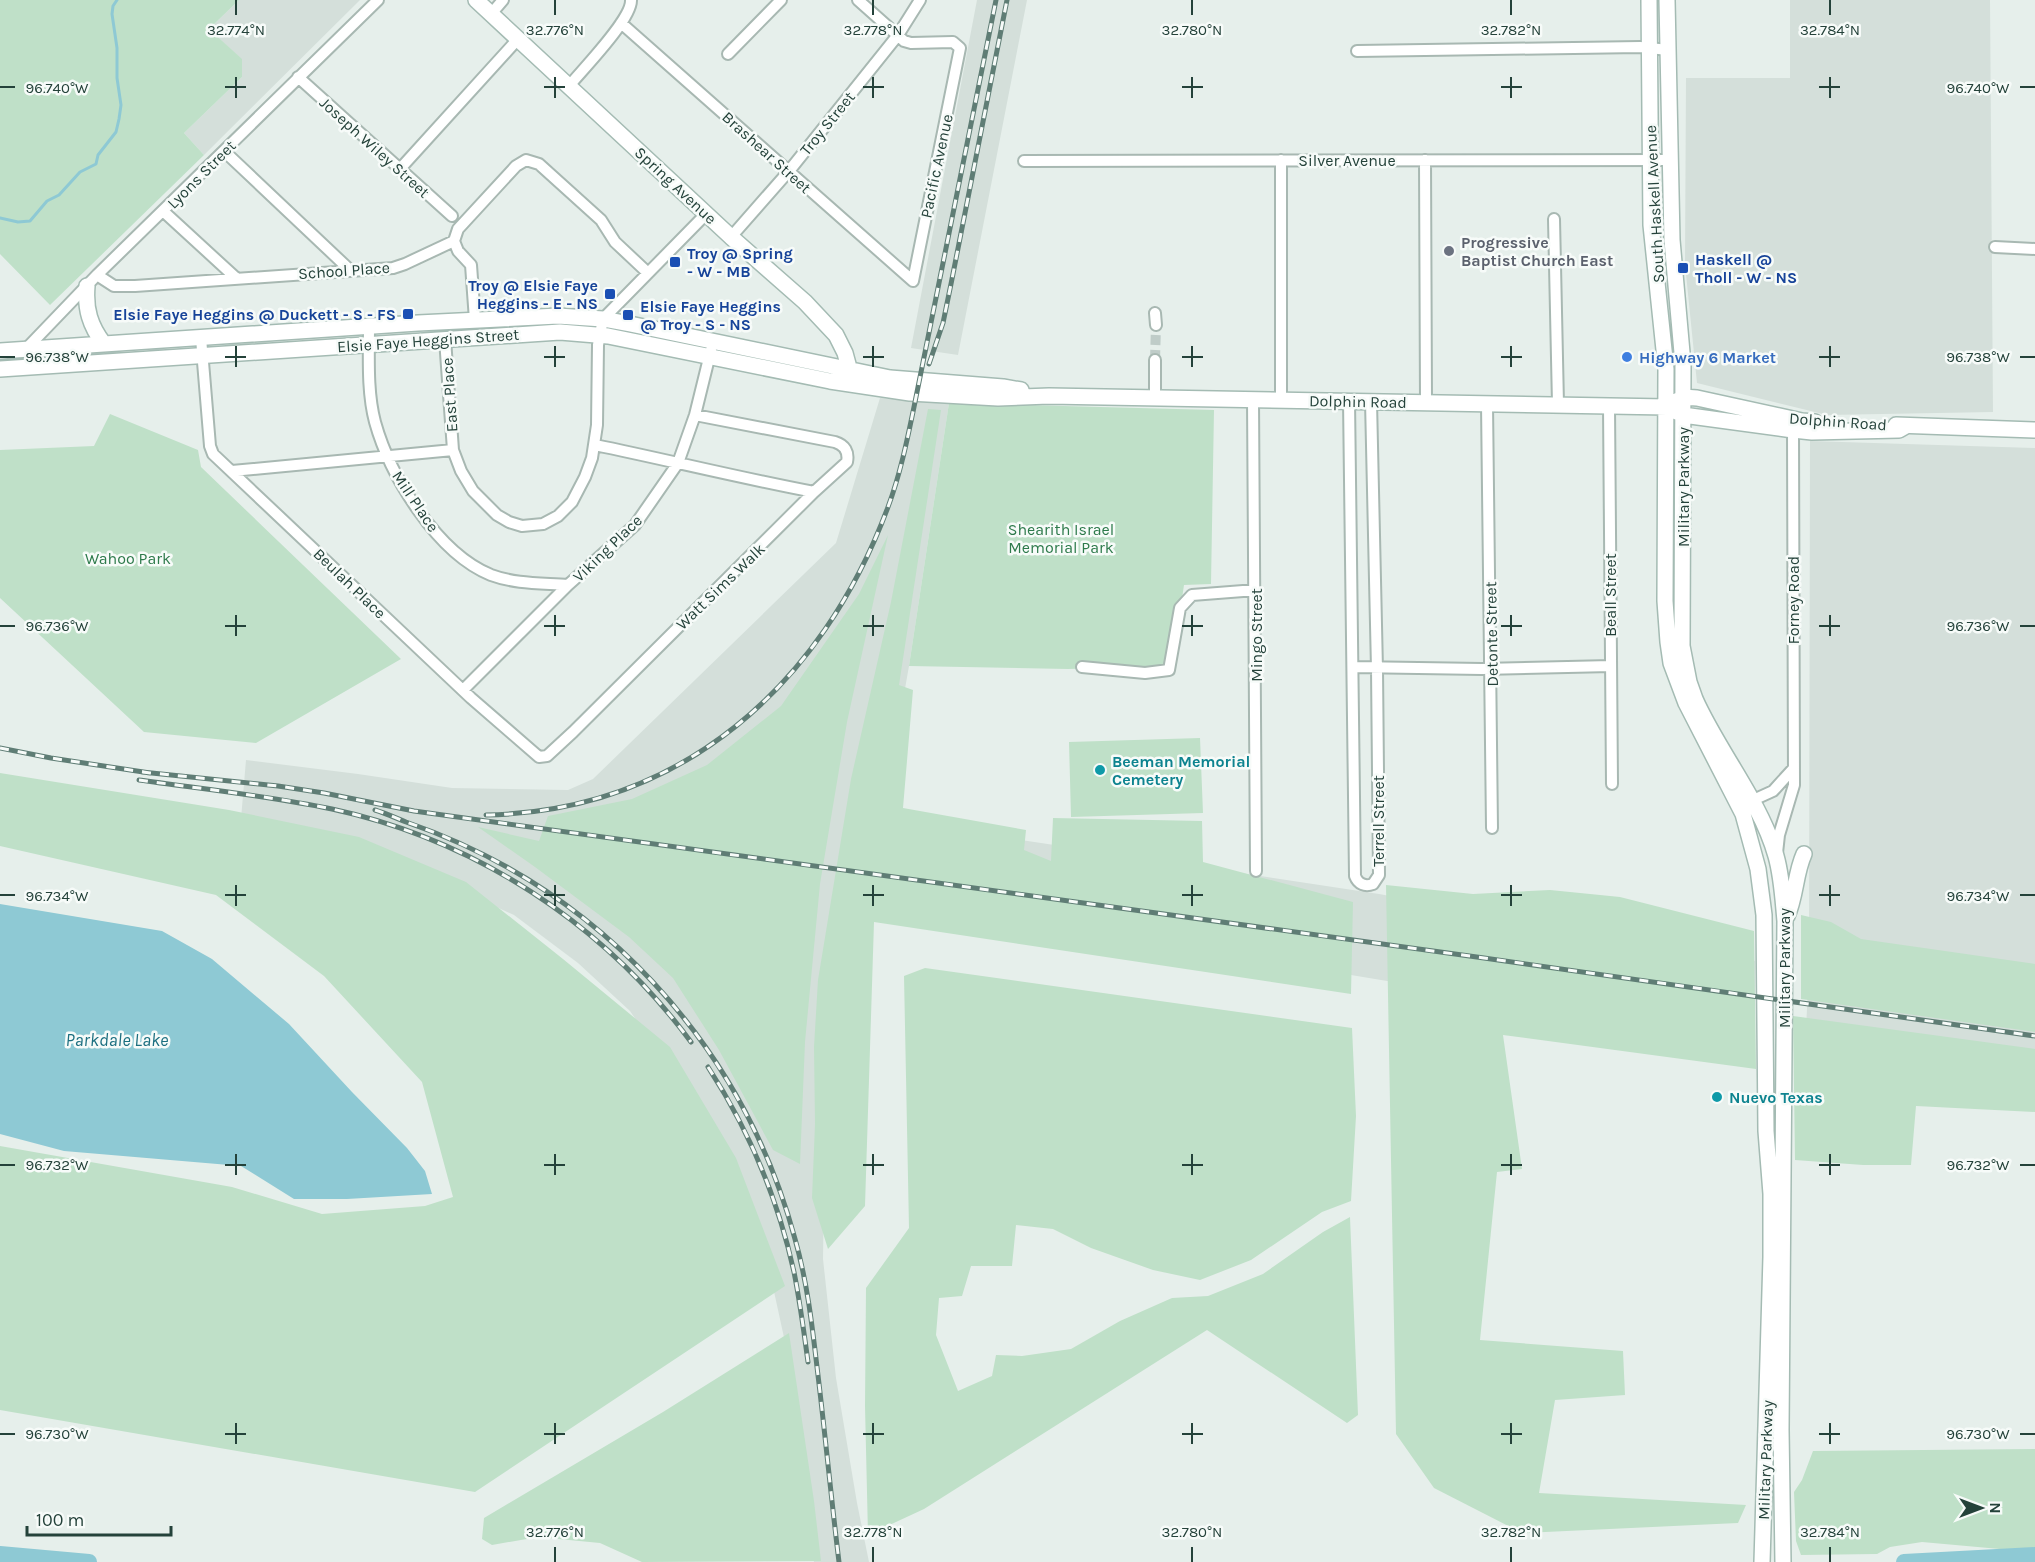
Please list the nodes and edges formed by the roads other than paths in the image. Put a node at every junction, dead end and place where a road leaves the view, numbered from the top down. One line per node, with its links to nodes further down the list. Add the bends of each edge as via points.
1 (378, 0): 18 (street, Lyons Street)
2 (476, 0): 10 (main road, Spring Avenue)
3 (503, 0): 10 (street)
4 (631, 0): 11 (street, via 631,8)
5 (781, 0): 17 (street)
6 (858, 0): 12 (street)
7 (920, 0): 12 (street, Troy Street)
8 (1649, 0): 14 (main road, South Haskell Avenue)
9 (1668, 0): 15 (main road, South Haskell Avenue)
10 (491, 14): 13 (main road, Spring Avenue)
11 (621, 23): 19 (street); 27 (street, Brashear Street)
12 (898, 35): 27 (street, Troy Street); 42 (street, Pacific Avenue, via 908,42 952,42 960,51)
13 (519, 39): 19 (main road, Spring Avenue); 26 (street)
14 (1649, 48): 15 (street); 16 (street); 25 (main road, South Haskell Avenue)
15 (1668, 50): 23 (main road, South Haskell Avenue)
16 (1357, 51)
17 (728, 54)
18 (298, 77): 20 (street, Lyons Street); 26 (street, Joseph Wiley Street)
19 (569, 86): 29 (main road, Spring Avenue)
20 (224, 151): 28 (street, Lyons Street); 38 (street)
21 (1281, 160): 22 (street, Silver Avenue); 24 (street, Silver Avenue); 62 (street)
22 (1425, 160): 25 (street, Silver Avenue); 65 (street)
23 (1670, 160): 25 (street, Silver Avenue); 33 (main road, South Haskell Avenue)
24 (1024, 161)
25 (1650, 161): 35 (main road, South Haskell Avenue)
26 (399, 170): 30 (street, Joseph Wiley Street)
27 (789, 171): 32 (street, Troy Street); 42 (street, Brashear Street)
28 (164, 210): 40 (street); 41 (street, Lyons Street)
29 (707, 213): 32 (main road, Spring Avenue); 39 (street)
30 (452, 216)
31 (1554, 219): 67 (street)
32 (731, 237): 58 (main road, Spring Avenue, via 806,302 836,335)
33 (1672, 240): 35 (main road); 60 (main road, South Haskell Avenue)
34 (454, 241): 38 (street, School Place, via 405,264); 39 (street, via 458,229 516,166 530,160 601,220 615,242); 44 (street, via 471,265)
35 (1652, 241): 69 (main road, South Haskell Avenue, via 1665,345)
36 (1995, 247): 37 (street)
37 (2035, 249)
38 (351, 271): 40 (street, School Place)
39 (648, 273): 43 (street)
40 (236, 278): 41 (street, School Place, via 135,286)
41 (92, 280): 51 (main road, via 86,298 91,325); 52 (street, Lyons Street)
42 (913, 281)
43 (603, 319): 44 (main road, Elsie Faye Heggins Street, via 558,316); 46 (street); 49 (main road, Elsie Faye Heggins Street)
44 (475, 320): 45 (main road, Elsie Faye Heggins Street)
45 (369, 326): 47 (main road, Elsie Faye Heggins Street); 50 (street, Mill Place)
46 (600, 335): 48 (main road, Elsie Faye Heggins Street, via 560,332); 55 (main road, Elsie Faye Heggins Street); 75 (street, East Place)
47 (201, 338): 51 (main road, Elsie Faye Heggins Street); 54 (street, Beulah Place)
48 (445, 339): 50 (main road, Elsie Faye Heggins Street); 76 (street, East Place)
49 (713, 341): 55 (street, Viking Place); 58 (main road, Elsie Faye Heggins Street)
50 (369, 343): 54 (main road, Elsie Faye Heggins Street); 77 (street, Mill Place, via 371,404)
51 (104, 344): 52 (main road, Elsie Faye Heggins Street)
52 (26, 349): 53 (main road, Elsie Faye Heggins Street)
53 (0, 351)
54 (202, 355): 57 (main road, Elsie Faye Heggins Street); 79 (street, Beulah Place, via 210,446 213,454)
55 (709, 357): 58 (main road, Elsie Faye Heggins Street); 70 (street, Viking Place)
56 (1155, 360): 59 (street)
57 (0, 369)
58 (851, 377): 59 (main road, Dolphin Road, via 922,393 998,398)
59 (1155, 397): 61 (main road, Dolphin Road)
60 (1683, 397): 69 (main road); 71 (main road, Military Parkway); 72 (main road, Dolphin Road, via 1802,421)
61 (1253, 399): 62 (main road, Dolphin Road); 82 (street, Mingo Street)
62 (1281, 399): 63 (main road, Dolphin Road)
63 (1349, 400): 64 (main road, Dolphin Road); 85 (street, Terrell Street)
64 (1371, 401): 65 (main road, Dolphin Road); 86 (street, Terrell Street)
65 (1426, 402): 66 (main road, Dolphin Road)
66 (1487, 404): 67 (main road, Dolphin Road); 87 (street, Detonte Street)
67 (1558, 404): 68 (main road, Dolphin Road)
68 (1609, 405): 69 (main road, Dolphin Road); 83 (street, Beall Street)
69 (1667, 407): 71 (main road, Dolphin Road); 91 (main road, Military Parkway, via 1665,601 1671,663 1692,718)
70 (695, 415): 78 (street, Viking Place); 80 (street, Watt Sims Walk, via 841,444 847,452 847,462)
71 (1683, 415): 73 (main road, Dolphin Road); 91 (main road, Military Parkway, via 1685,662 1701,712)
72 (1906, 426): 73 (main road, Dolphin Road, via 1864,432); 74 (main road, Dolphin Road)
73 (1793, 430): 89 (street, Forney Road)
74 (2035, 430)
75 (595, 445): 76 (street, East Place, via 572,502 558,516 533,526 509,522 485,504 461,471); 78 (street)
76 (453, 450): 77 (street)
77 (387, 457): 79 (street); 81 (street, Mill Place, via 422,517 474,567 506,580)
78 (678, 463): 80 (street); 81 (street, Viking Place, via 635,525)
79 (232, 471): 88 (street, Beulah Place)
80 (814, 492): 88 (street, Watt Sims Walk, via 547,756 538,757)
81 (568, 585): 88 (street, Viking Place)
82 (1256, 590): 84 (street, via 1192,595 1180,608 1168,670 1145,674); 95 (street, Mingo Street)
83 (1611, 666): 87 (street); 90 (street, Beall Street)
84 (1083, 667)
85 (1354, 668): 86 (street); 86 (street, Terrell Street, via 1355,876 1366,886 1379,875)
86 (1377, 669): 87 (street)
87 (1492, 669): 92 (street, Detonte Street)
88 (465, 693)
89 (1793, 769): 91 (street, via 1773,791); 94 (street, Forney Road, via 1794,785)
90 (1612, 784)
91 (1747, 808): 94 (main road, Military Parkway, via 1766,830); 97 (main road, Military Parkway, via 1764,915)
92 (1492, 828)
93 (1804, 855): 96 (main road)
94 (1776, 856): 96 (main road, Military Parkway)
95 (1256, 871)
96 (1785, 921): 98 (main road, Military Parkway)
97 (1766, 1131): 98 (main road); 99 (main road, Military Parkway)
98 (1784, 1132): 99 (main road, Military Parkway)
99 (1775, 1396): 100 (main road, Military Parkway, via 1763,1501); 101 (main road, Military Parkway, via 1784,1502)
100 (1762, 1562)
101 (1783, 1562)

